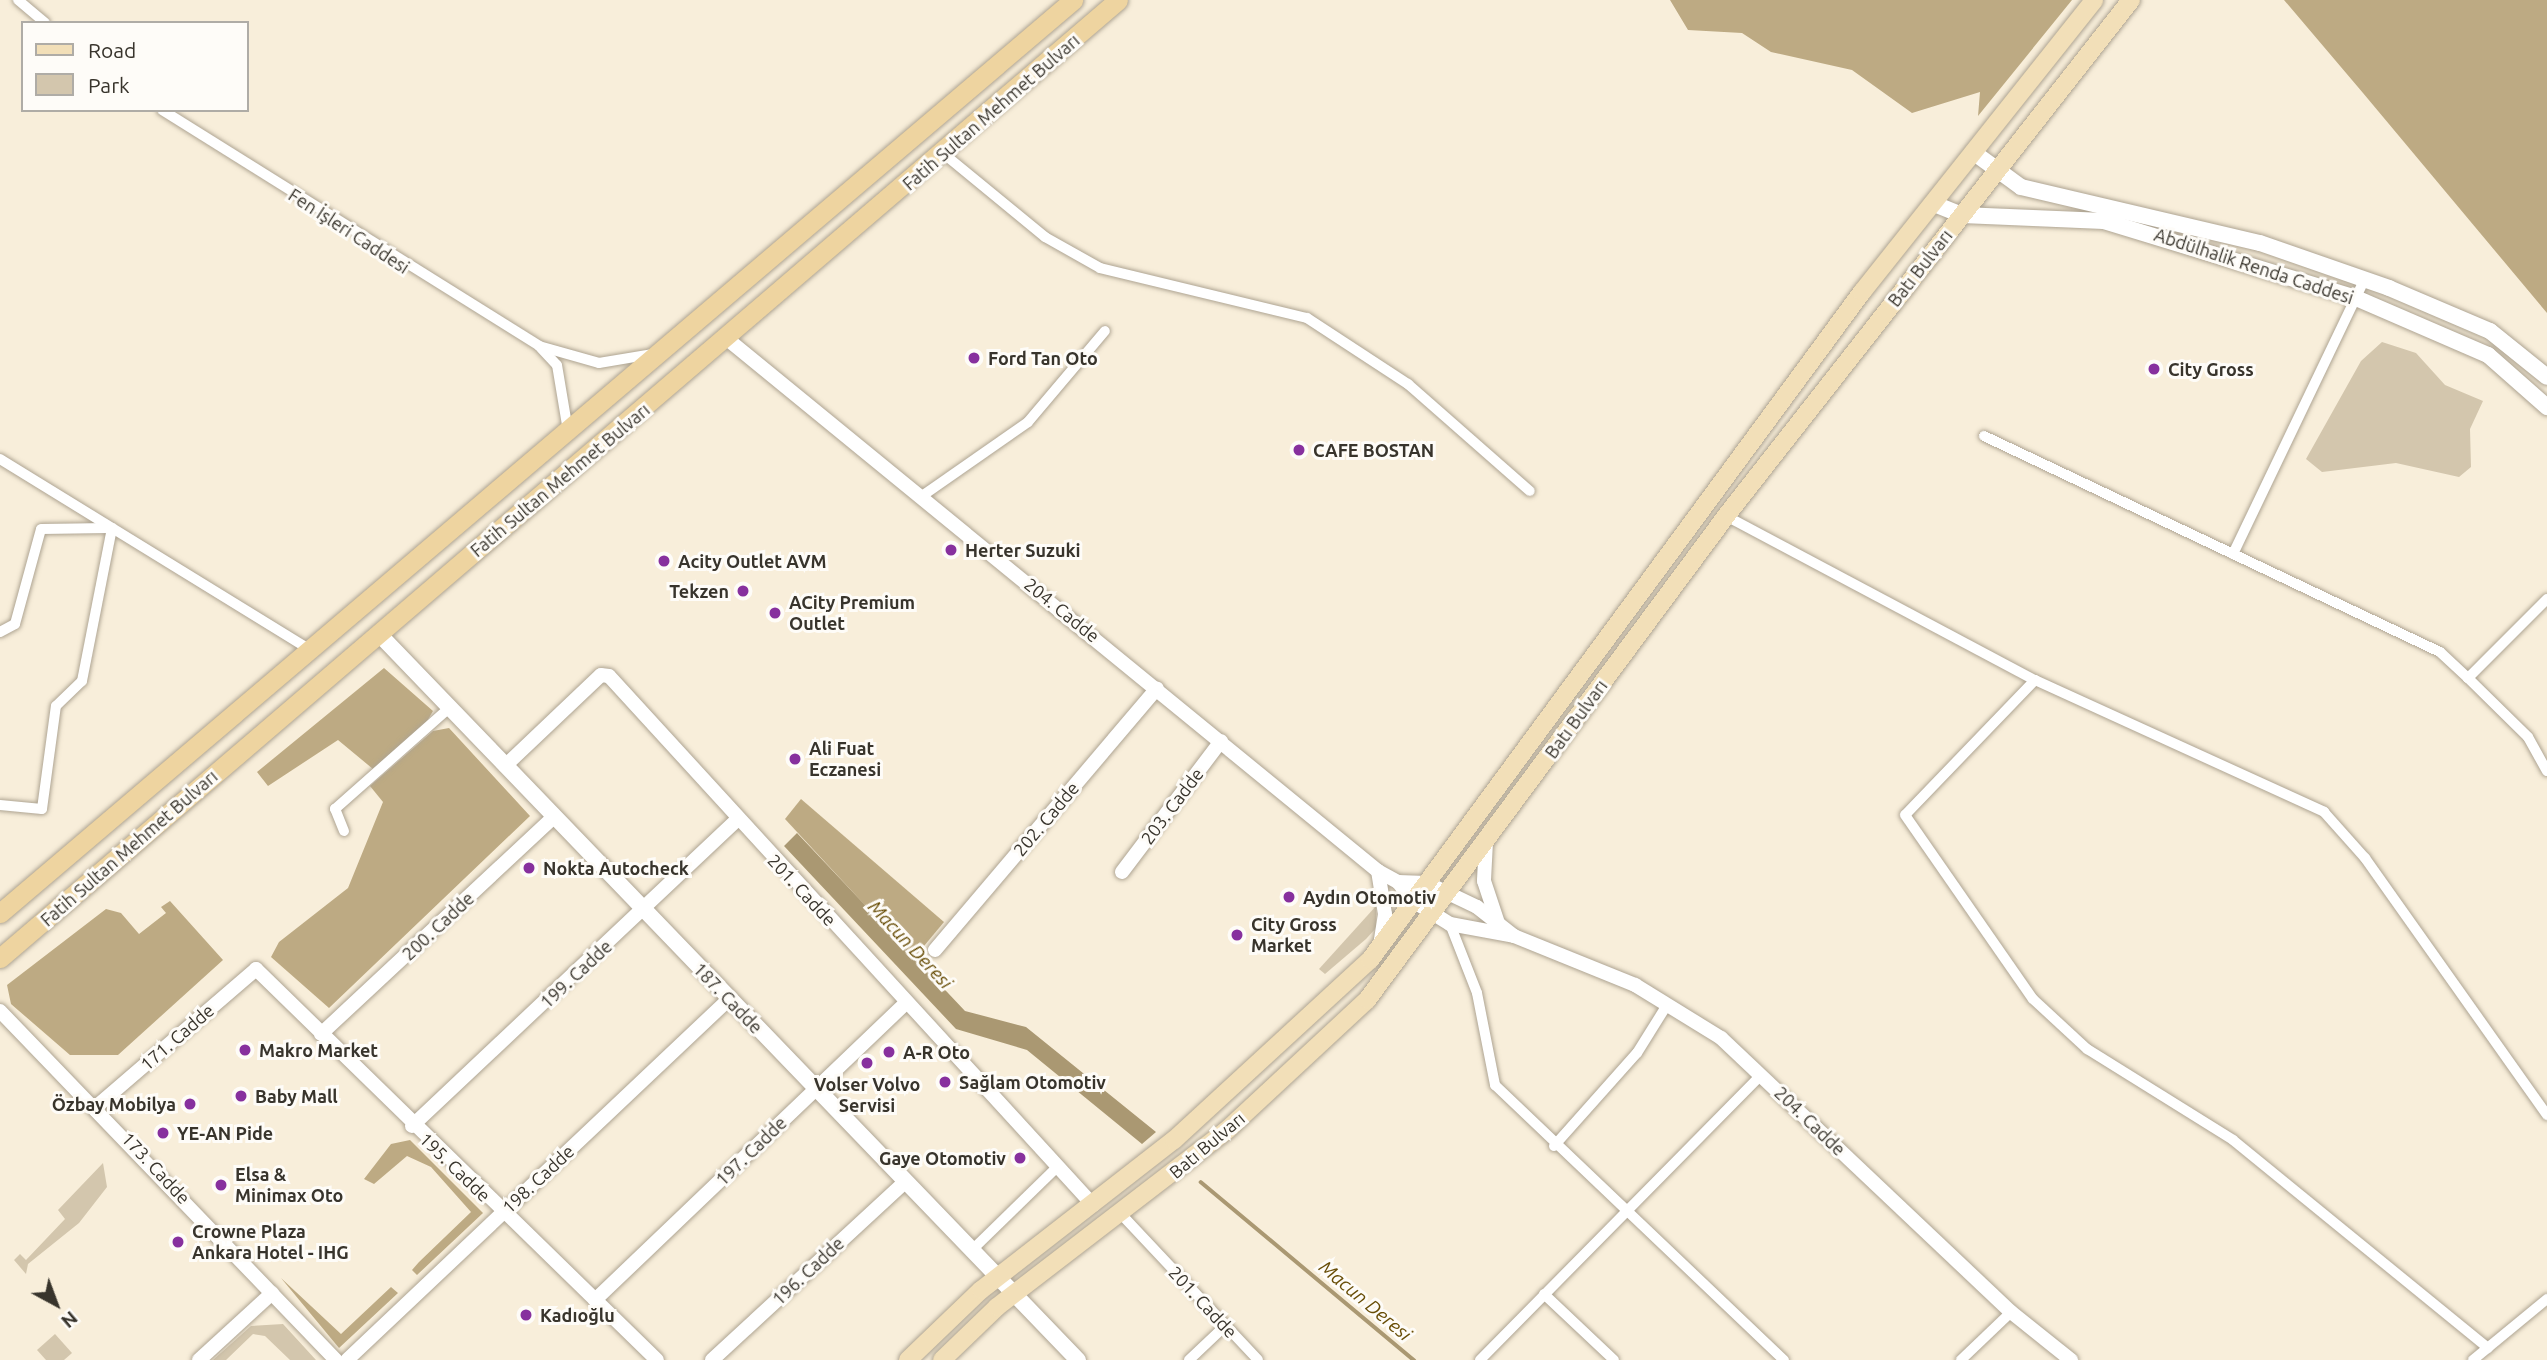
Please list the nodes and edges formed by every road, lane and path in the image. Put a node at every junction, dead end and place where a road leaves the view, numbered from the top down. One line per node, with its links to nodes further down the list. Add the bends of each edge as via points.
1 (18, 0): 6 (street)
2 (1073, 0): 18 (highway, Fatih Sultan Mehmet Bulvarı)
3 (1118, 0): 9 (highway, Fatih Sultan Mehmet Bulvarı)
4 (2094, 0): 8 (main road, Batı Bulvarı)
5 (2131, 0): 10 (main road, Batı Bulvarı)
6 (43, 21)
7 (165, 112): 17 (street, Fen İşleri Caddesi)
8 (1973, 152): 10 (main road, Abdülhalik Renda Caddesi); 11 (main road, Batı Bulvarı)
9 (944, 154): 16 (highway, Fatih Sultan Mehmet Bulvarı); 24 (street, via 1045,237 1100,268 1307,318 1408,384)
10 (1996, 172): 12 (main road, Batı Bulvarı); 13 (main road, Abdülhalik Renda Caddesi, via 2021,187 2260,243)
11 (1932, 203): 12 (main road, Abdülhalik Renda Caddesi); 48 (main road, Batı Bulvarı)
12 (1962, 215): 14 (main road, Abdülhalik Renda Caddesi, via 2104,221); 26 (main road, Batı Bulvarı)
13 (2365, 279): 14 (street); 19 (main road, Abdülhalik Renda Caddesi, via 2490,331)
14 (2356, 298): 20 (main road, Abdülhalik Renda Caddesi, via 2488,355); 28 (street)
15 (1105, 331): 25 (street, via 1028,422)
16 (726, 338): 25 (street, 204. Cadde); 31 (highway, Fatih Sultan Mehmet Bulvarı)
17 (539, 346): 18 (street, via 599,363); 21 (street, via 557,365)
18 (659, 353): 21 (highway, Fatih Sultan Mehmet Bulvarı)
19 (2547, 377)
20 (2547, 407)
21 (568, 431): 32 (highway, Fatih Sultan Mehmet Bulvarı)
22 (1984, 436): 28 (street)
23 (0, 459): 27 (street)
24 (1530, 491)
25 (922, 496): 35 (street, 204. Cadde)
26 (1726, 516): 34 (street); 44 (main road, Batı Bulvarı)
27 (112, 528): 30 (street, via 41,529 15,624); 32 (street); 40 (street, via 82,681 57,706 42,809)
28 (2233, 554): 33 (street, via 2440,652)
29 (2547, 599): 33 (street)
30 (0, 632)
31 (379, 634): 36 (main road, 187. Cadde); 59 (highway, Fatih Sultan Mehmet Bulvarı)
32 (310, 650): 52 (highway, Fatih Sultan Mehmet Bulvarı)
33 (2468, 678): 39 (street, via 2528,737)
34 (2035, 680): 69 (street, via 2324,812 2365,858); 87 (street, via 1905,816 2033,999 2087,1049 2233,1140)
35 (1157, 688): 37 (street, 204. Cadde); 58 (street, 202. Cadde)
36 (449, 708): 38 (main road, 187. Cadde); 43 (street, via 335,809)
37 (1221, 741): 45 (street, 204. Cadde); 46 (street, 203. Cadde)
38 (505, 766): 41 (main road, 187. Cadde); 42 (street, 201. Cadde, via 604,674)
39 (2547, 771)
40 (0, 805)
41 (554, 817): 51 (main road, 187. Cadde); 65 (street, 200. Cadde)
42 (737, 820): 51 (street, 199. Cadde); 62 (street, 201. Cadde)
43 (344, 831)
44 (1486, 842): 49 (main road, Batı Bulvarı); 54 (street, via 1484,881)
45 (1378, 871): 47 (street, 204. Cadde); 57 (street, via 1385,914)
46 (1122, 872)
47 (1398, 882): 48 (street, 204. Cadde); 50 (street, 204. Cadde)
48 (1427, 883): 49 (street, 204. Cadde); 50 (main road, Batı Bulvarı)
49 (1448, 893): 53 (main road, Batı Bulvarı); 54 (street, 204. Cadde)
50 (1413, 901): 53 (street, 204. Cadde); 57 (main road, Batı Bulvarı)
51 (644, 911): 61 (main road, 187. Cadde); 70 (street, 199. Cadde)
52 (0, 913)
53 (1433, 914): 55 (street, 204. Cadde); 77 (main road, Batı Bulvarı, via 1345,1022 1227,1130)
54 (1498, 923): 56 (street, 204. Cadde)
55 (1450, 924): 56 (street, 204. Cadde); 71 (street, via 1477,993 1489,1075)
56 (1514, 936): 63 (street, 204. Cadde, via 1635,985)
57 (1380, 947): 74 (main road, Batı Bulvarı, via 1312,1020)
58 (934, 950)
59 (0, 958)
60 (256, 969): 65 (street, 195. Cadde); 68 (street, 171. Cadde)
61 (729, 999): 67 (main road, 187. Cadde); 76 (street, 198. Cadde)
62 (907, 1002): 67 (street, 197. Cadde); 72 (street, 201. Cadde)
63 (1667, 1005): 66 (street, 204. Cadde, via 1721,1038); 71 (street, via 1623,1070)
64 (0, 1011): 68 (street, 173. Cadde)
65 (321, 1034): 70 (street, 195. Cadde)
66 (1761, 1075): 75 (street); 85 (street, 204. Cadde)
67 (816, 1089): 73 (main road, 187. Cadde); 84 (street, 197. Cadde)
68 (97, 1106): 80 (street, 173. Cadde)
69 (2547, 1115)
70 (412, 1126): 76 (street, 195. Cadde)
71 (1554, 1146): 75 (street)
72 (1058, 1167): 74 (street, 201. Cadde); 78 (street)
73 (905, 1182): 78 (main road, 187. Cadde); 92 (street, 196. Cadde)
74 (1093, 1205): 79 (main road, Batı Bulvarı)
75 (1626, 1209): 81 (street); 100 (street)
76 (502, 1213): 84 (street, 195. Cadde); 90 (street, 198. Cadde)
77 (1121, 1214): 82 (main road, Batı Bulvarı); 86 (street, 201. Cadde)
78 (971, 1251): 79 (main road, 187. Cadde)
79 (997, 1278): 82 (main road, 187. Cadde); 93 (main road, Batı Bulvarı)
80 (272, 1293): 88 (street); 89 (street, 173. Cadde)
81 (1544, 1294): 98 (street); 99 (street)
82 (1013, 1295): 94 (main road, Batı Bulvarı); 95 (main road, 187. Cadde)
83 (2547, 1299): 87 (street)
84 (595, 1300): 91 (street, 195. Cadde)
85 (2011, 1312): 101 (street); 102 (street, 204. Cadde)
86 (1225, 1326): 96 (street); 97 (street, 201. Cadde)
87 (2488, 1348): 103 (street)
88 (199, 1360)
89 (336, 1360)
90 (347, 1360)
91 (657, 1360)
92 (712, 1360)
93 (908, 1360)
94 (943, 1360)
95 (1079, 1360)
96 (1189, 1360)
97 (1258, 1360)
98 (1480, 1360)
99 (1614, 1360)
100 (1784, 1360)
101 (1961, 1360)
102 (2071, 1360)
103 (2473, 1360)

